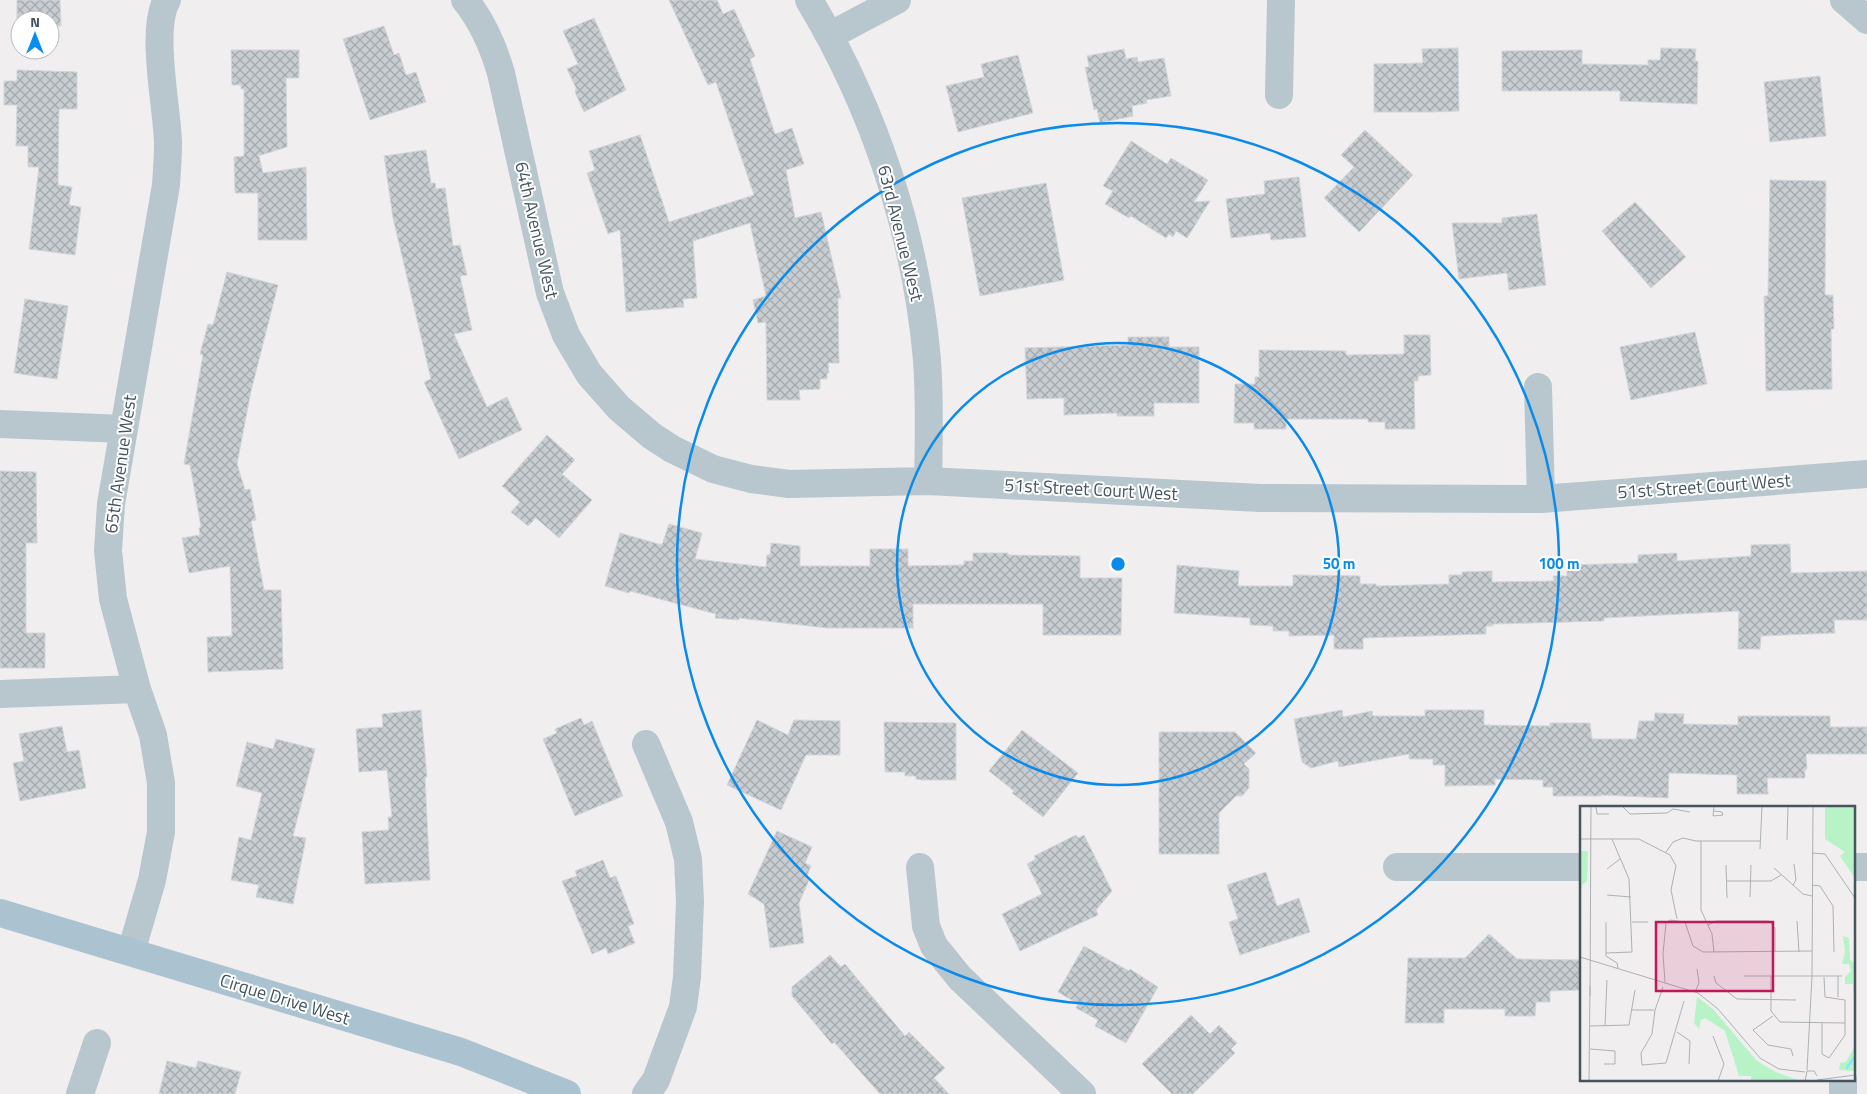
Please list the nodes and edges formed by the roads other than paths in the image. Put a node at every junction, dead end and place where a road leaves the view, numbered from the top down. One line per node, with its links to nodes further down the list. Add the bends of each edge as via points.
1 (166, 0): 12 (street, 65th Avenue West, via 160,17 160,52 168,142 166,185)
2 (465, 0): 13 (street, 64th Avenue West, via 494,47 550,293 566,335 589,374 619,408)
3 (809, 0): 8 (street, 63rd Avenue West)
4 (897, 0): 8 (street)
5 (1281, 0): 9 (street)
6 (1844, 0): 7 (street)
7 (1867, 20)
8 (830, 36): 15 (street, 63rd Avenue West, via 876,139 908,247 926,359 930,415)
9 (1279, 95)
10 (1538, 387): 16 (street)
11 (0, 424): 12 (street)
12 (124, 429): 17 (street, 65th Avenue West, via 111,504 108,552 116,614)
13 (652, 436): 15 (street, 51st Street Court West, via 672,450 713,469 751,479 789,484)
14 (1867, 474): 16 (street, 51st Street Court West)
15 (928, 481): 16 (street, 51st Street Court West, via 1260,498)
16 (1541, 499)
17 (137, 689): 18 (street); 26 (street, 65th Avenue West, via 153,735 160,774 161,832 152,880)
18 (0, 694)
19 (646, 744): 30 (street, via 679,822 688,859 690,902 683,1007 656,1080)
20 (920, 867): 31 (street, via 926,926 934,946 960,978)
21 (1397, 867): 22 (street)
22 (1580, 867)
23 (1854, 867): 24 (street)
24 (1867, 867)
25 (0, 913): 26 (main road, Cirque Drive West)
26 (131, 952): 29 (main road, Cirque Drive West, via 492,1062)
27 (97, 1043): 28 (street)
28 (80, 1094)
29 (568, 1094)
30 (646, 1094)
31 (1082, 1094)

